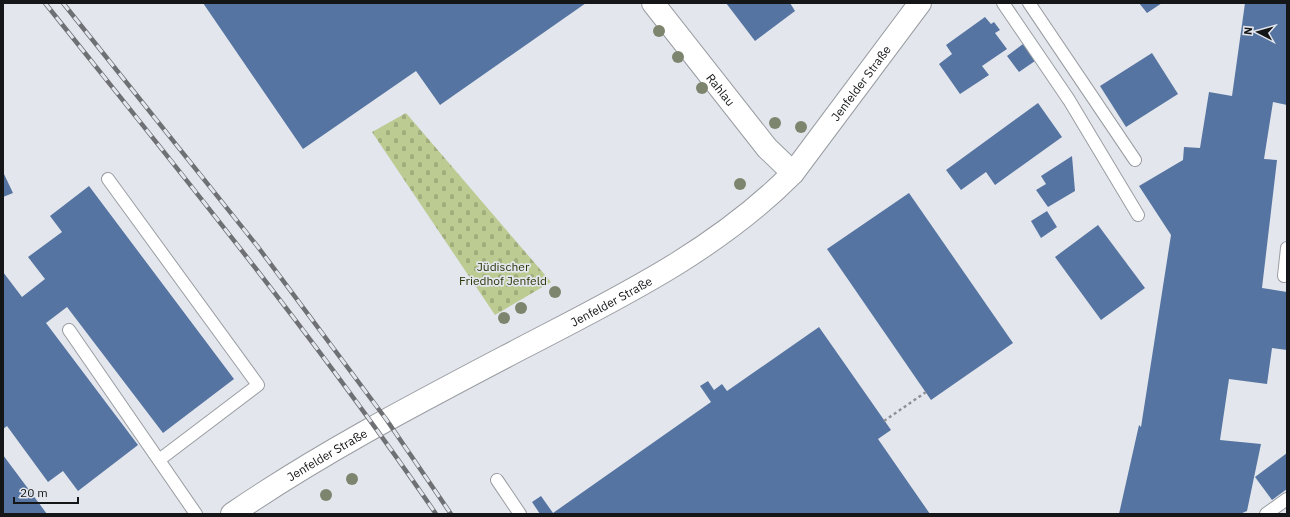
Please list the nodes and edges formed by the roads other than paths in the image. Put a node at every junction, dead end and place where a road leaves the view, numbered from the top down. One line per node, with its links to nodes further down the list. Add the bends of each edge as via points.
1 (652, 3): 6 (street, Rahlau, via 767,148)
2 (920, 3): 6 (street, Jenfelder Straße)
3 (1003, 3): 8 (lane, via 1069,100)
4 (1030, 3): 5 (lane)
5 (1135, 160)
6 (793, 173): 16 (street, Jenfelder Straße, via 750,213 707,246 602,306 386,419)
7 (108, 179): 12 (lane, via 258,385)
8 (1138, 215)
9 (1287, 248): 10 (lane)
10 (1284, 276)
11 (69, 330): 12 (lane)
12 (159, 460): 15 (lane)
13 (497, 480): 17 (lane)
14 (1287, 499): 18 (lane)
15 (196, 514)
16 (232, 514)
17 (520, 514)
18 (1266, 514)

